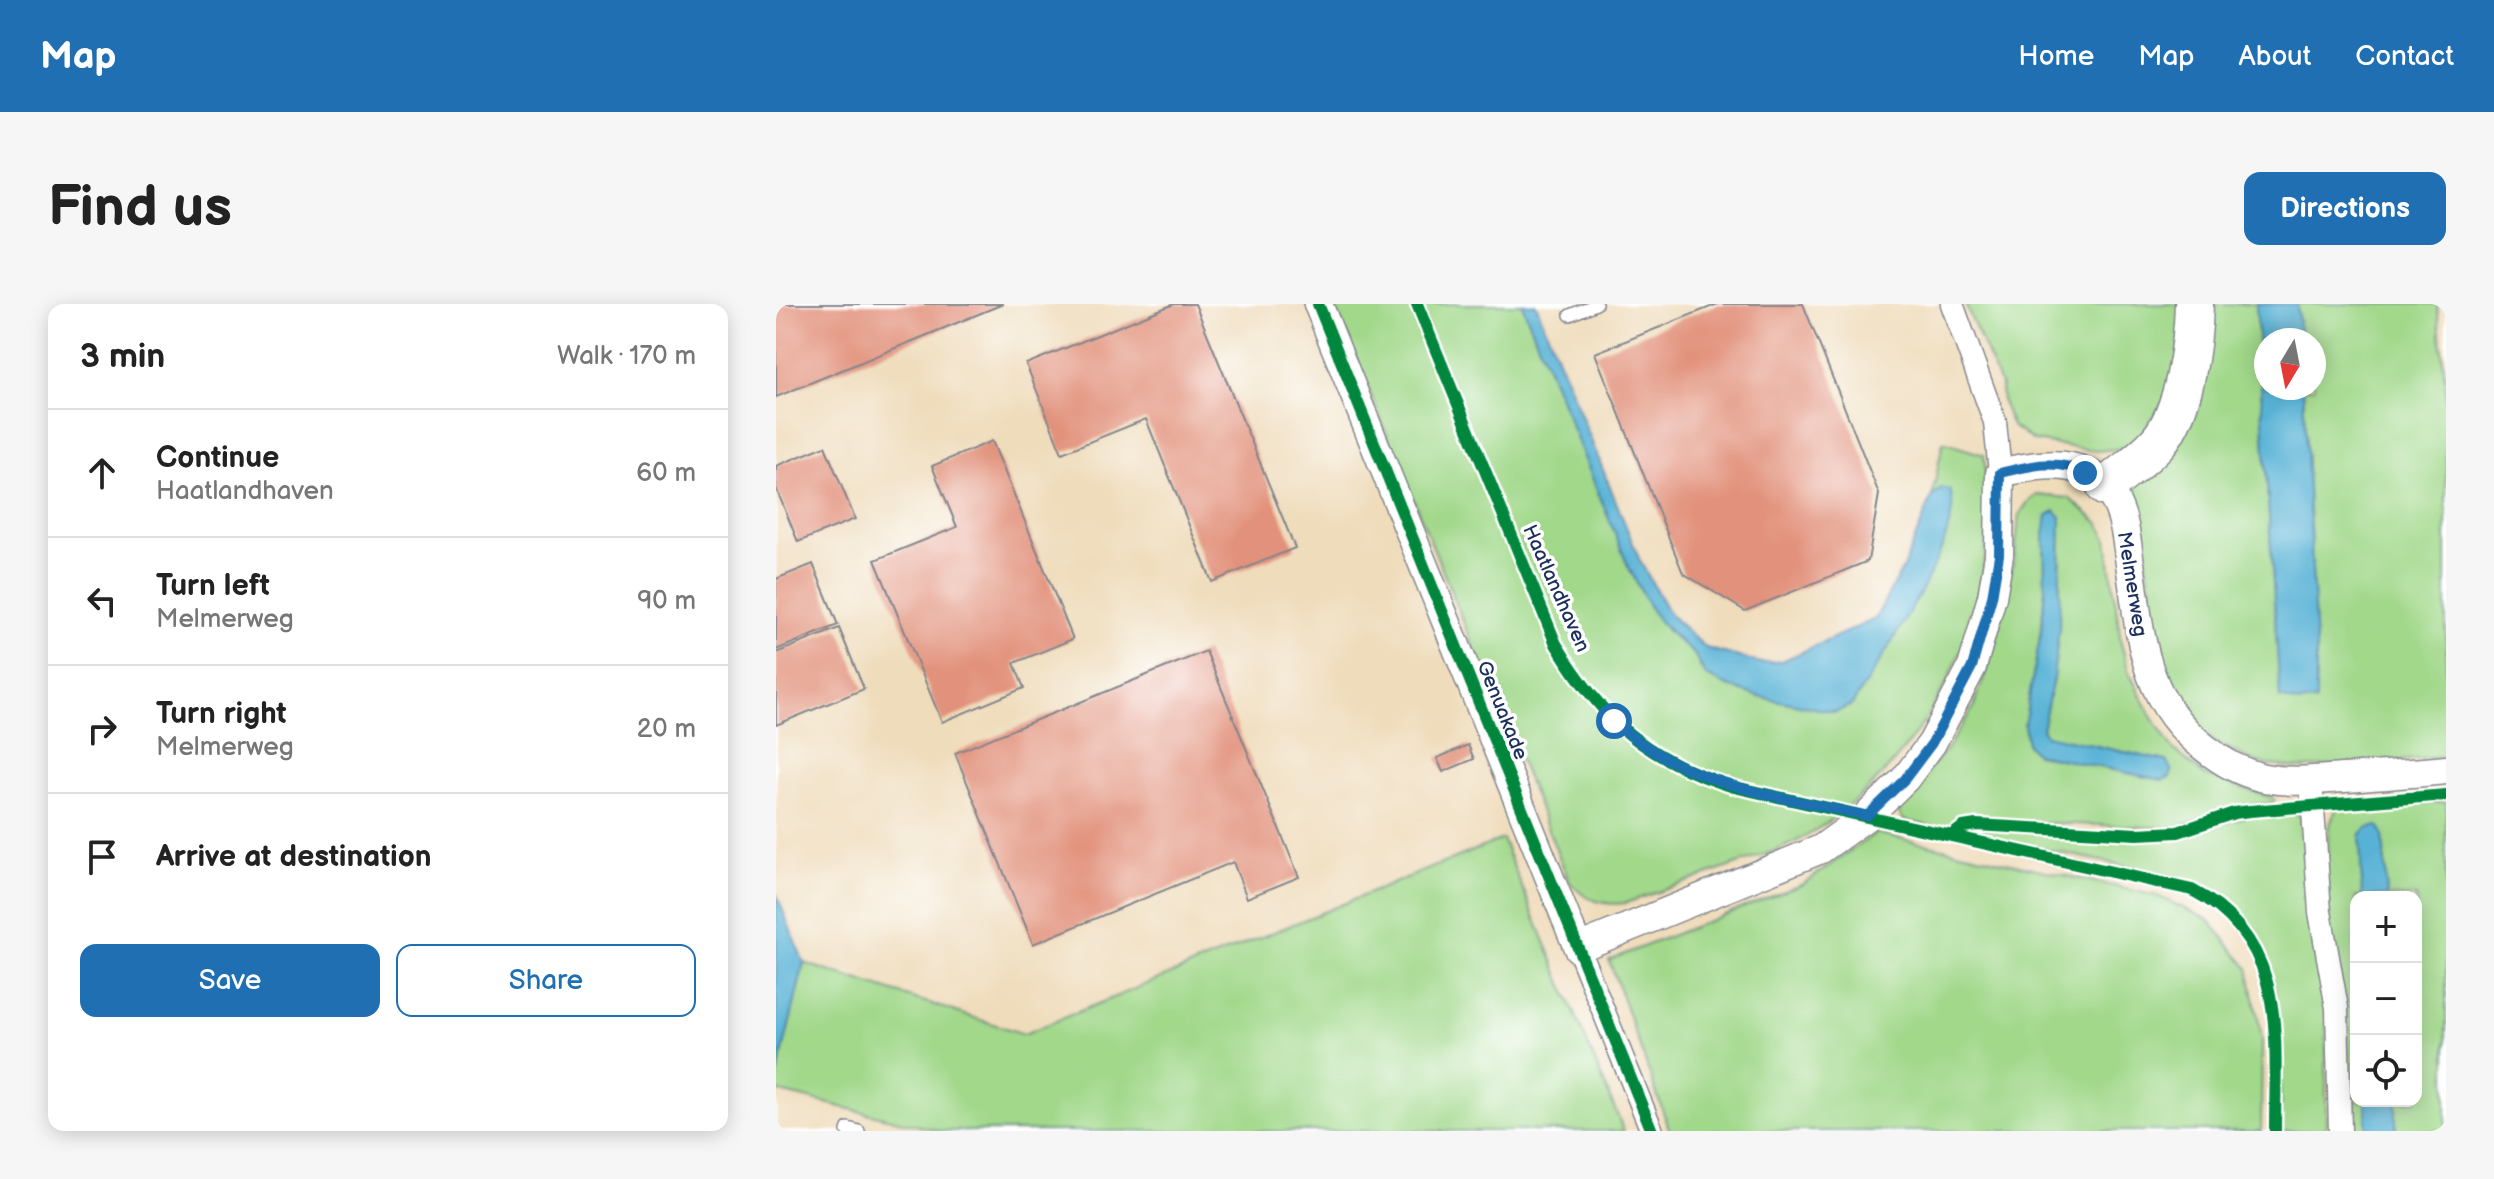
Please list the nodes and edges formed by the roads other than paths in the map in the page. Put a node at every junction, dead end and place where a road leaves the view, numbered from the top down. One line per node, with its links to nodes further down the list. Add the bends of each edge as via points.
1 (1318, 304): 10 (street, Genuakade)
2 (1596, 304): 5 (lane)
3 (1952, 304): 6 (street, via 1995,422)
4 (2194, 304): 7 (highway, via 2190,351 2173,418 2161,439)
5 (1570, 315)
6 (2000, 473): 7 (street, via 2052,463 2075,468); 10 (street, via 1999,555 1972,667 1932,743 1905,779 1867,816 1821,849)
7 (2106, 487): 9 (street, Melmerweg, via 2125,531 2148,670 2173,718 2200,745 2238,769 2292,782)
8 (2446, 770): 9 (street, Melmerweg)
9 (2311, 781): 14 (street, via 2320,912 2337,1008)
10 (1578, 948): 13 (street, Genuakade)
11 (847, 1131): 12 (lane)
12 (859, 1131)
13 (1652, 1131)
14 (2340, 1131)

